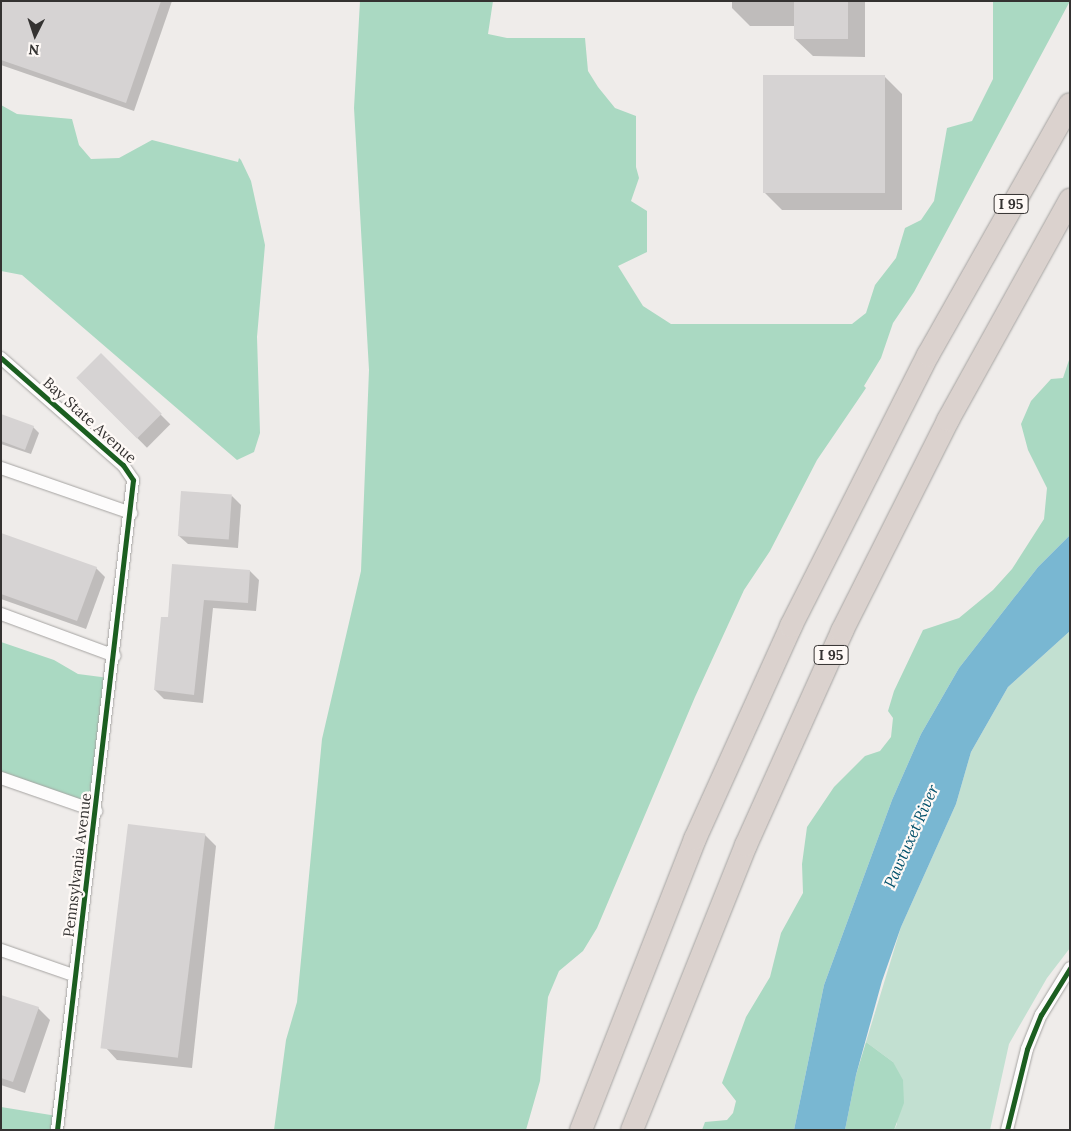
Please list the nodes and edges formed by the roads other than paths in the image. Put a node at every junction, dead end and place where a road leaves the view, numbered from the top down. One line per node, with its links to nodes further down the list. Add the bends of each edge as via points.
1 (1070, 104): 14 (highway, I 95, via 928,355 800,608 695,839)
2 (1070, 200): 15 (highway, I 95, via 940,435 842,631 729,886)
3 (1, 358): 5 (street, Bay State Avenue, via 132,475)
4 (1, 468): 5 (street)
5 (131, 513): 7 (street, Pennsylvania Avenue)
6 (1, 614): 7 (street)
7 (115, 656): 9 (street, Pennsylvania Avenue)
8 (1, 778): 9 (street)
9 (96, 811): 12 (street, Pennsylvania Avenue)
10 (1, 950): 12 (street)
11 (1070, 968): 16 (street, via 1041,1015 1027,1049)
12 (76, 976): 13 (street, Pennsylvania Avenue)
13 (58, 1130)
14 (580, 1130)
15 (632, 1130)
16 (1007, 1130)

